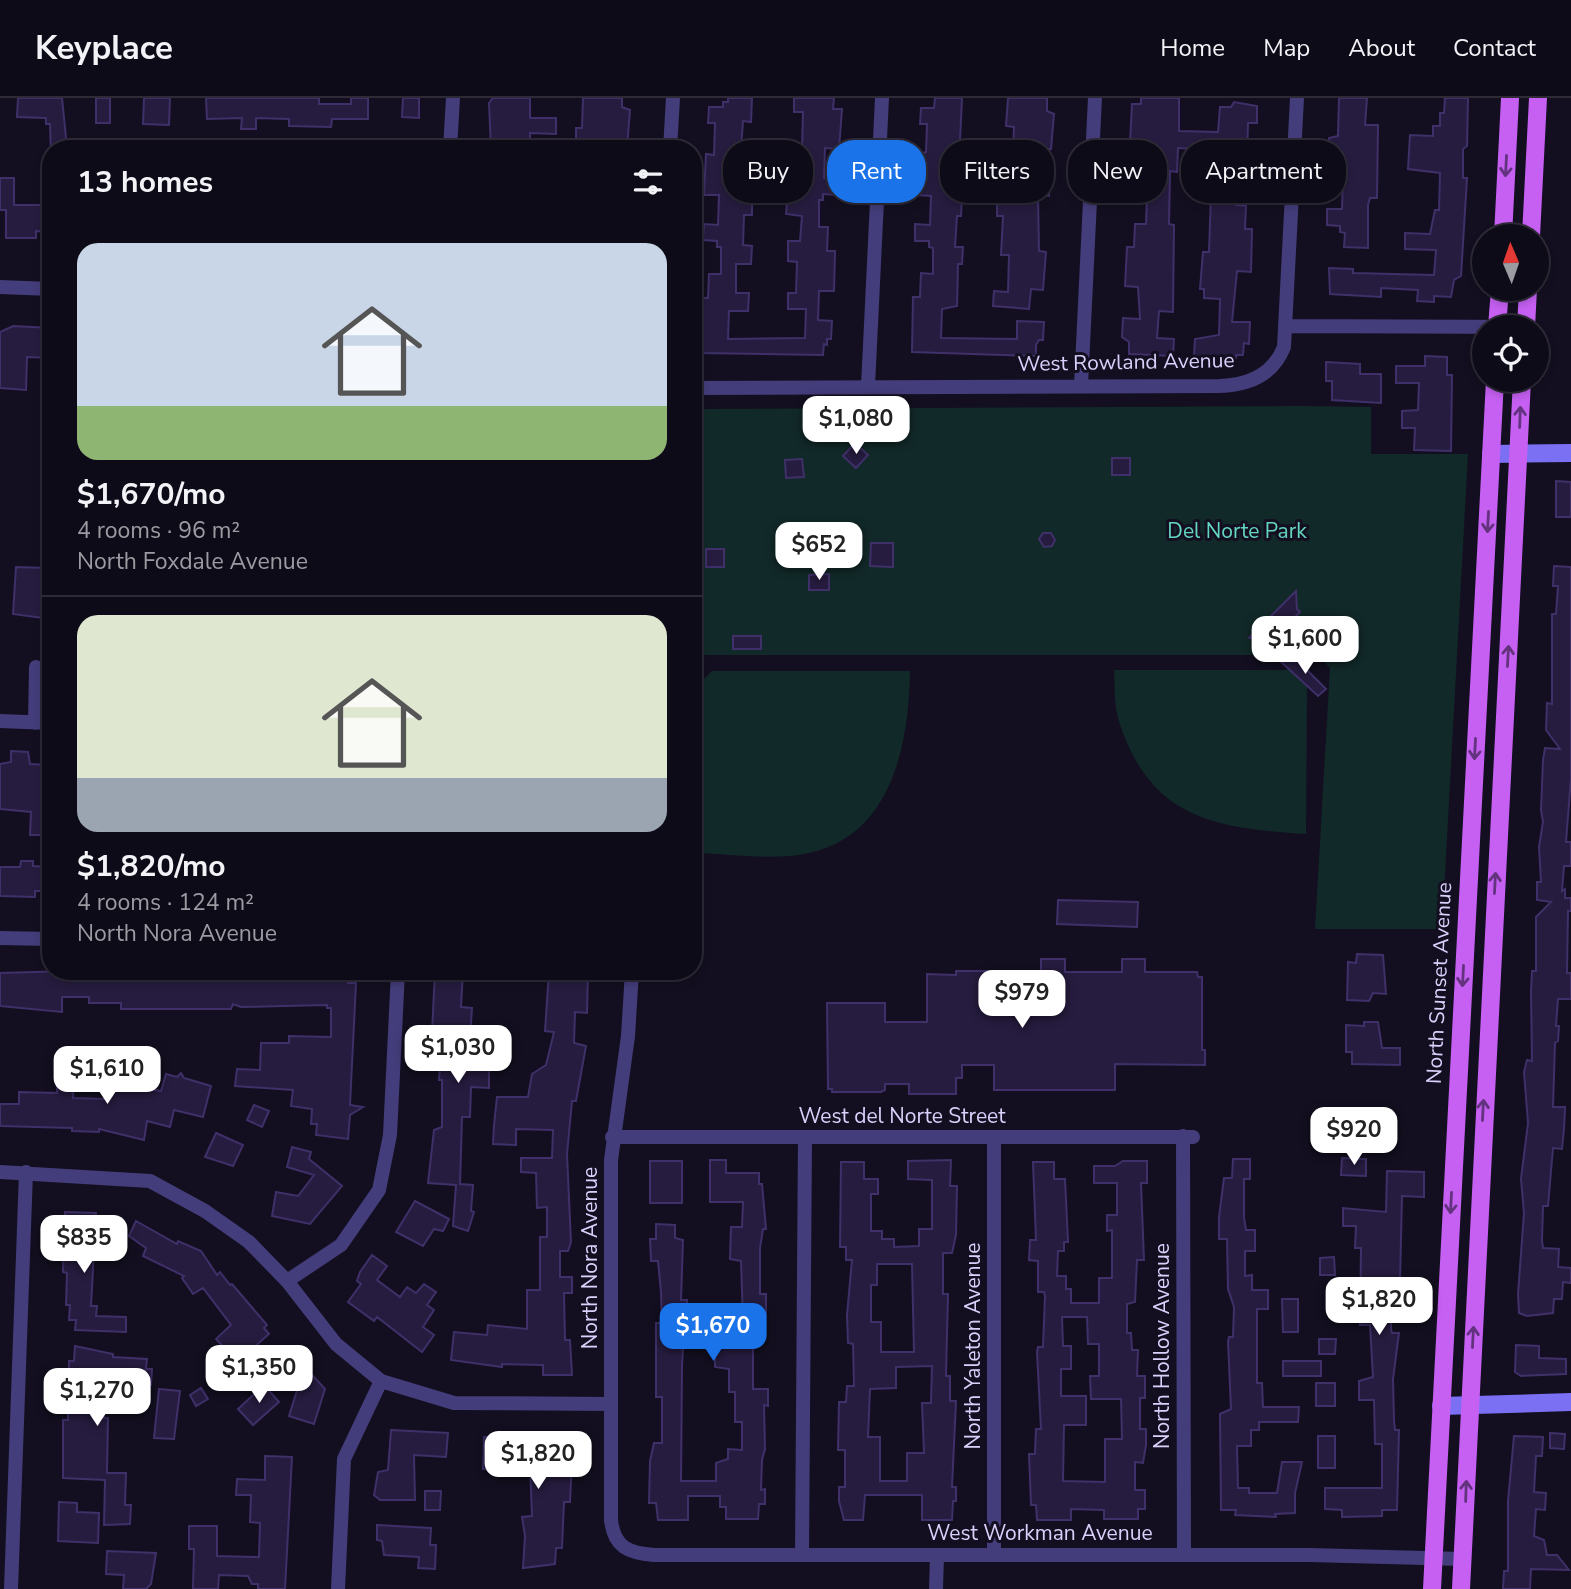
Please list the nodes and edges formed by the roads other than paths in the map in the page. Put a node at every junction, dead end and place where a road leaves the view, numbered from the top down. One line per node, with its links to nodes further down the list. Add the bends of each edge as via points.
1 (453, 98): 8 (street)
2 (673, 98): 9 (street)
3 (882, 98): 16 (street)
4 (1095, 98): 17 (street)
5 (1297, 98): 14 (street)
6 (1510, 98): 10 (main road, one-way to 10)
7 (1538, 98): 11 (main road)
8 (451, 140)
9 (671, 140)
10 (1504, 224)
11 (1532, 224)
12 (0, 287): 13 (street)
13 (42, 289)
14 (1287, 326): 15 (street); 17 (street, West Rowland Avenue, via 1275,364 1242,384)
15 (1472, 327)
16 (868, 386): 17 (street, West Rowland Avenue); 18 (street, West Rowland Avenue)
17 (1081, 386)
18 (702, 388)
19 (1494, 392): 23 (main road, North Sunset Avenue)
20 (1522, 392): 21 (main road, one-way to 20)
21 (1519, 453): 22 (street); 23 (street); 43 (main road, one-way to 21)
22 (1571, 453)
23 (1491, 454): 42 (main road, North Sunset Avenue, one-way to 42)
24 (36, 667): 26 (street)
25 (0, 722): 26 (street)
26 (36, 723): 27 (street)
27 (42, 723)
28 (0, 938): 29 (street)
29 (42, 939)
30 (398, 980): 38 (street, via 390,1135 379,1190 341,1244)
31 (631, 980): 32 (street, North Nora Avenue, via 626,1057)
32 (612, 1137): 33 (street, West del Norte Street); 41 (street, North Nora Avenue)
33 (805, 1137): 34 (street, West del Norte Street); 45 (street)
34 (994, 1137): 35 (street, West del Norte Street); 46 (street, North Yaleton Avenue)
35 (1188, 1137): 47 (street, North Hollow Avenue)
36 (0, 1172): 37 (street)
37 (26, 1172): 38 (street, via 150,1181 249,1242); 51 (street)
38 (287, 1281): 39 (street, via 336,1344)
39 (381, 1381): 41 (street, via 454,1403); 52 (street, via 344,1459)
40 (1571, 1402): 43 (street)
41 (611, 1404): 44 (street, North Nora Avenue, via 611,1520)
42 (1441, 1406): 43 (street); 49 (main road, North Sunset Avenue)
43 (1470, 1406): 50 (main road, one-way to 43)
44 (619, 1544): 45 (street, West Workman Avenue, via 643,1554)
45 (802, 1555): 48 (street, West Workman Avenue)
46 (994, 1555): 47 (street, West Workman Avenue); 48 (street, West Workman Avenue)
47 (1184, 1555): 49 (street, West Workman Avenue)
48 (937, 1556): 53 (street)
49 (1434, 1557): 50 (street, West Workman Avenue); 54 (main road, North Sunset Avenue)
50 (1463, 1559): 55 (main road)
51 (11, 1589)
52 (338, 1589)
53 (936, 1589)
54 (1432, 1589)
55 (1461, 1589)

